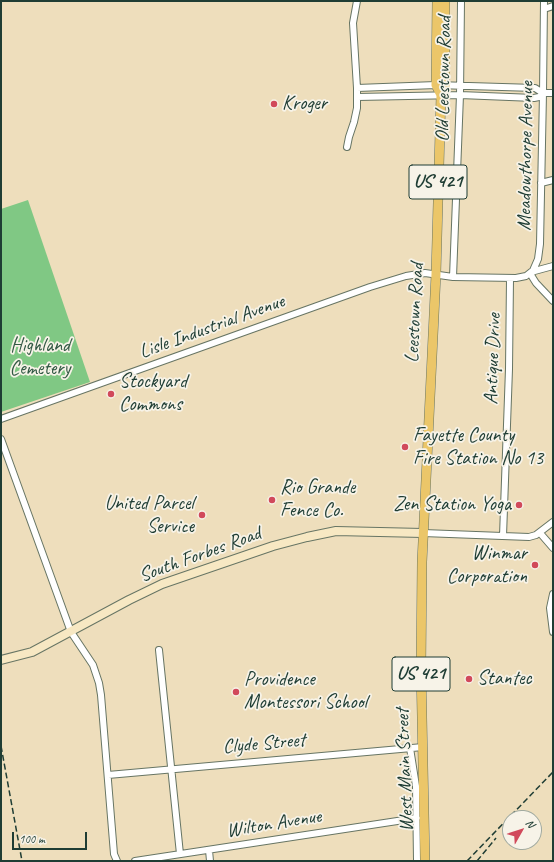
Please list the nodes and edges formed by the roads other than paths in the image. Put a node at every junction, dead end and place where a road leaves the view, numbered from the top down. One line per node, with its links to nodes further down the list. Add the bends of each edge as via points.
1 (357, 1): 10 (street, via 353,23)
2 (445, 1): 8 (main road, Leestown Road / US 421)
3 (461, 1): 9 (street, Old Leestown Road)
4 (544, 1): 7 (street, Meadowthorpe Avenue)
5 (435, 3): 8 (main road, Leestown Road / US 421)
6 (553, 6): 7 (street)
7 (544, 9): 11 (street, Meadowthorpe Avenue)
8 (440, 86): 9 (street); 10 (street); 13 (main road, Leestown Road / US 421)
9 (460, 86): 11 (street, via 535,88); 14 (street, Old Leestown Road)
10 (357, 88): 15 (street)
11 (543, 93): 12 (street); 14 (street, via 534,98); 18 (street, Meadowthorpe Avenue)
12 (553, 93)
13 (440, 95): 14 (street); 15 (street); 21 (main road, Leestown Road / US 421)
14 (460, 95): 22 (street, Old Leestown Road)
15 (357, 97): 16 (street)
16 (347, 147)
17 (553, 180): 18 (street)
18 (542, 183): 20 (street, Meadowthorpe Avenue, via 539,253)
19 (553, 266): 20 (street, Lisle Industrial Avenue)
20 (531, 272): 23 (street, Lisle Industrial Avenue); 24 (street, via 536,283)
21 (436, 274): 22 (street, Lisle Industrial Avenue); 25 (street, Lisle Industrial Avenue, via 420,273 372,286); 28 (main road, Leestown Road / US 421)
22 (453, 277): 23 (street, Lisle Industrial Avenue)
23 (510, 279): 30 (street, Antique Drive)
24 (553, 301)
25 (1, 419)
26 (1, 439): 33 (street)
27 (553, 522): 29 (street)
28 (423, 533): 30 (street); 33 (main road, South Forbes Road, via 336,531 306,537 162,584); 37 (main road, West Main Street / US 421)
29 (540, 533): 30 (street, via 529,536); 31 (street)
30 (503, 536)
31 (553, 548)
32 (553, 594): 34 (street, via 550,608)
33 (71, 632): 36 (main road, South Forbes Road, via 32,652); 40 (street, via 93,665 100,683)
34 (553, 632)
35 (159, 650): 39 (street)
36 (1, 660)
37 (423, 746): 38 (street, Clyde Street); 41 (main road, West Main Street / US 421)
38 (410, 748): 39 (street, Clyde Street); 41 (street)
39 (172, 769): 40 (street, Clyde Street); 43 (street)
40 (108, 775): 44 (street, via 114,854)
41 (421, 816): 42 (street, Wilton Avenue); 47 (street); 48 (main road, West Main Street / US 421)
42 (209, 850): 43 (street, Wilton Avenue); 46 (street)
43 (180, 854): 45 (street, Wilton Avenue)
44 (117, 861)
45 (135, 861)
46 (210, 861)
47 (417, 861)
48 (425, 861)

